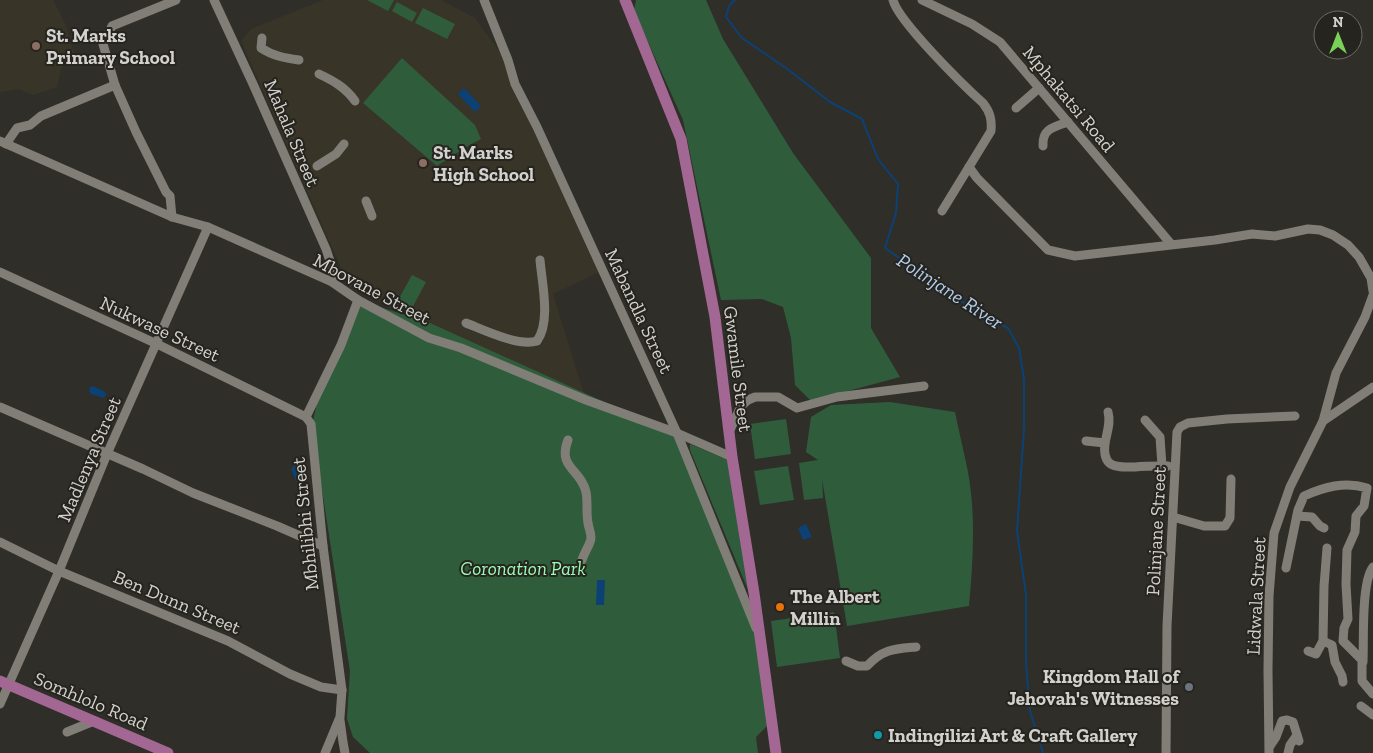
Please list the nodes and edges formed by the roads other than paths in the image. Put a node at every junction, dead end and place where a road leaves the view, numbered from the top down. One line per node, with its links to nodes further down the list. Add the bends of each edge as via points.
1 (176, 0): 10 (street, via 112,26 103,44)
2 (214, 0): 28 (street, Mahala Street, via 326,249)
3 (484, 0): 42 (street, Mabandla Street, via 515,84)
4 (625, 0): 41 (main road, Gwamile Street, via 681,139 715,317)
5 (893, 0): 19 (street, via 914,31 989,111 991,131)
6 (922, 0): 11 (street, Mphakatsi Road, via 972,24 1000,42)
7 (262, 38): 8 (street, via 261,48 267,52)
8 (299, 60)
9 (320, 74): 12 (street, via 340,85)
10 (115, 85): 15 (street, via 41,116 18,128); 22 (street, via 170,196)
11 (1039, 88): 13 (street); 14 (street, Mphakatsi Road)
12 (356, 101)
13 (1016, 108)
14 (1068, 122): 17 (street, via 1046,132); 25 (street, Mphakatsi Road)
15 (3, 143): 22 (street, Mbovane Street)
16 (344, 144): 18 (street, via 336,154)
17 (1043, 146)
18 (317, 166)
19 (969, 167): 21 (street); 25 (street, via 1048,250 1075,256)
20 (366, 201): 23 (street)
21 (942, 211)
22 (172, 216): 24 (street, Mbovane Street)
23 (372, 216)
24 (208, 227): 28 (street, Mbovane Street); 32 (street, Madlenya Street)
25 (1171, 244): 29 (street, via 1320,230 1334,235 1359,257 1371,278)
26 (540, 260): 31 (street, via 545,310 543,330 537,342 520,342)
27 (0, 272): 32 (street, Nukwase Street)
28 (332, 282): 30 (street, Mbovane Street)
29 (1373, 293): 40 (street, Lidwala Street, via 1365,317 1336,373)
30 (358, 300): 38 (street, via 341,345); 42 (street, Mbovane Street, via 429,338)
31 (466, 323)
32 (157, 344): 38 (street, Nukwase Street); 46 (street, Madlenya Street)
33 (924, 386): 41 (street, via 837,396 797,408 778,397 755,398 742,406)
34 (1373, 387): 40 (street)
35 (0, 407): 46 (street)
36 (1108, 412): 45 (street)
37 (1295, 416): 49 (street, Polinjane Street, via 1227,419 1180,426)
38 (306, 417): 55 (street, Mbhilibhi Street, via 311,424)
39 (1145, 420): 48 (street, via 1160,437)
40 (1323, 421): 77 (street, Lidwala Street, via 1290,487 1274,533 1269,596)
41 (729, 432): 47 (main road, Gwamile Street)
42 (677, 433): 47 (street, Mbovane Street); 61 (street, Mabandla Street)
43 (568, 440): 57 (street, via 564,458 586,490 591,532 591,541)
44 (1086, 442): 45 (street)
45 (1105, 443): 48 (street, via 1106,458 1115,467)
46 (107, 454): 55 (street, via 192,493); 60 (street, Madlenya Street)
47 (732, 457): 61 (main road, Gwamile Street)
48 (1162, 466): 49 (street)
49 (1175, 467): 52 (street, Polinjane Street)
50 (1231, 479): 52 (street, via 1230,518 1225,526 1204,526)
51 (1297, 516): 53 (street, via 1312,517); 59 (street); 66 (street, via 1304,496 1325,487 1366,488 1365,512 1356,516 1355,532 1347,550 1348,619 1343,641)
52 (1173, 517): 82 (street, Polinjane Street)
53 (1324, 528)
54 (0, 542): 60 (street, Ben Dunn Street)
55 (323, 546): 69 (street, Mbhilibhi Street)
56 (1327, 548): 62 (street)
57 (582, 560)
58 (1373, 566): 66 (street, via 1367,581)
59 (1286, 568)
60 (59, 571): 67 (street, Madlenya Street); 69 (street, Ben Dunn Street, via 228,641 320,687)
61 (760, 638): 81 (main road, Gwamile Street)
62 (1323, 641): 64 (street, via 1316,654); 68 (street, via 1332,645)
63 (916, 647): 65 (street, via 890,650 867,666)
64 (1308, 651)
65 (846, 661)
66 (1363, 662): 70 (street, via 1362,681)
67 (4, 682): 71 (street, Madlenya Street); 75 (main road, Somhlolo Road)
68 (1343, 682)
69 (342, 690): 74 (street, Mbhilibhi Street)
70 (1373, 694)
71 (0, 704)
72 (1361, 706): 73 (street)
73 (1373, 715)
74 (340, 717): 79 (street, Mbhilibhi Street); 80 (street)
75 (94, 722): 76 (street); 78 (main road, Somhlolo Road)
76 (67, 732)
77 (1270, 750): 83 (street, via 1282,721 1287,720 1293,722 1298,738 1290,745)
78 (168, 753)
79 (325, 753)
80 (345, 753)
81 (776, 753)
82 (1166, 753)
83 (1288, 753)

